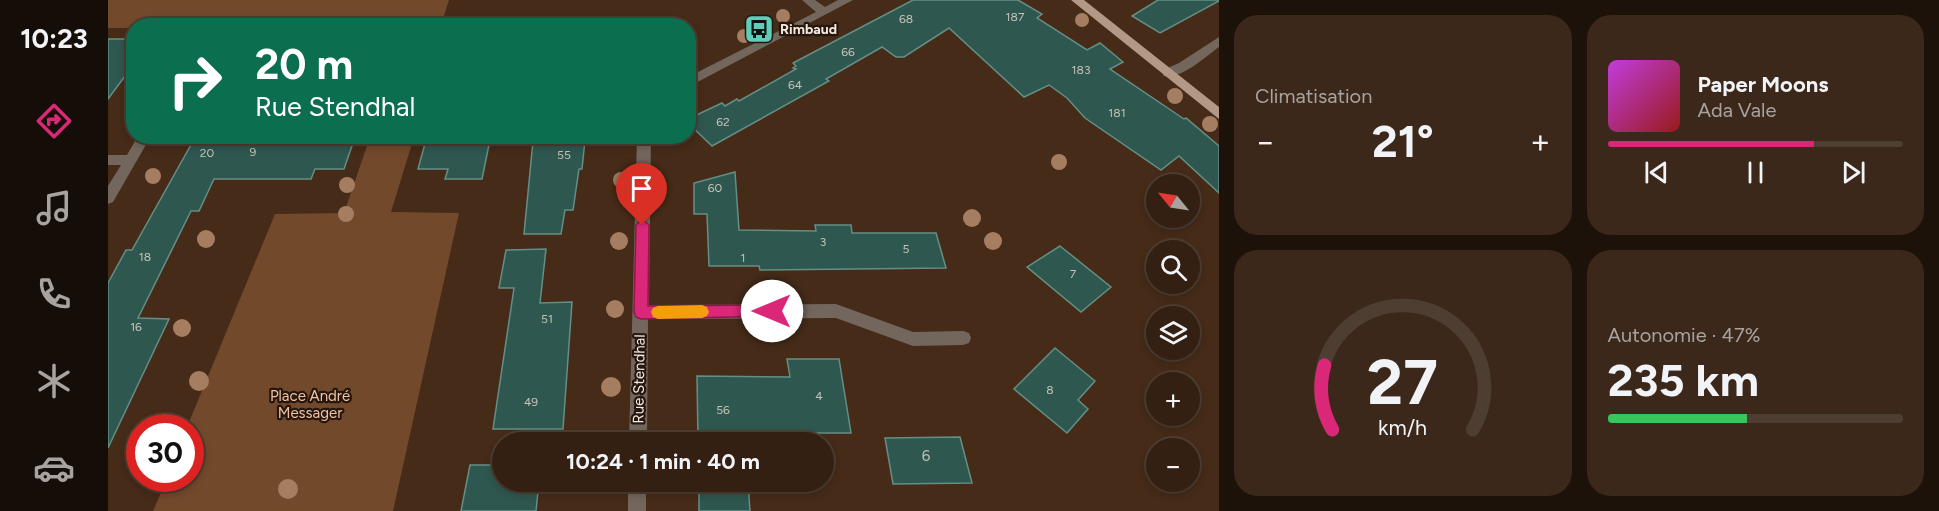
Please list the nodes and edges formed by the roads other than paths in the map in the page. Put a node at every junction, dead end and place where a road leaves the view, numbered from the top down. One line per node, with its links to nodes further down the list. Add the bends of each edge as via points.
1 (808, 0): 4 (street)
2 (847, 0): 4 (street)
3 (1077, 0): 6 (main road)
4 (824, 12): 7 (street)
5 (1219, 41): 6 (street)
6 (1167, 73): 8 (main road)
7 (696, 79)
8 (1219, 114)
9 (140, 144): 12 (street)
10 (644, 144): 14 (street, Rue Stendhal)
11 (108, 160): 12 (street)
12 (130, 160): 13 (street)
13 (108, 198)
14 (641, 312): 15 (street, via 836,311 913,339); 16 (street, Rue Stendhal)
15 (963, 338)
16 (638, 432)
17 (637, 492): 18 (street)
18 (637, 511)

